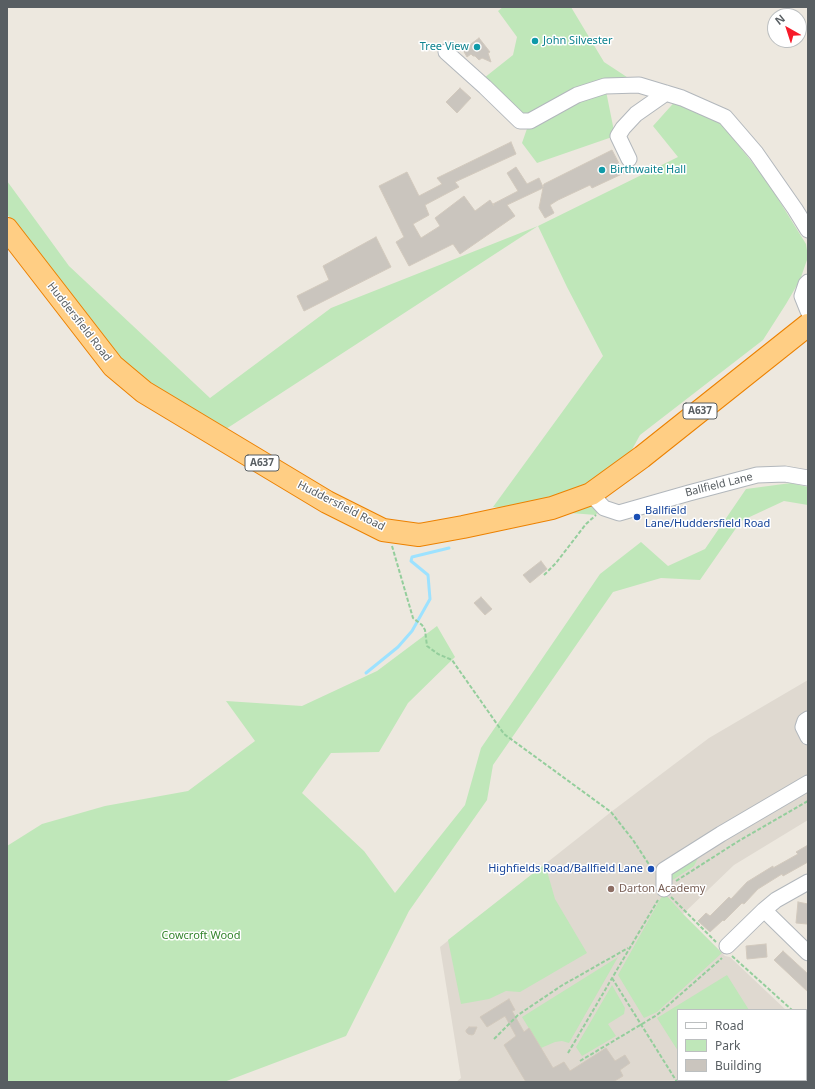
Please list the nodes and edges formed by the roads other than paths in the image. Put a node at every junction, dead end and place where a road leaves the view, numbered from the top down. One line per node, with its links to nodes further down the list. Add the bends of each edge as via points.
1 (446, 52): 2 (street, via 520,121 530,120 577,95 604,86 639,84)
2 (666, 93): 3 (street, via 636,114 618,136); 5 (street, via 725,117 756,153)
3 (629, 159)
4 (7, 229): 10 (highway, Huddersfield Road / A637, via 112,366 144,392 327,502 383,530 419,535)
5 (808, 230)
6 (808, 282): 7 (street, via 802,296)
7 (808, 311)
8 (808, 325): 10 (highway, Huddersfield Road / A637, via 642,457)
9 (808, 478): 10 (street, Ballfield Lane, via 785,474 757,475 619,513)
10 (598, 501)
11 (808, 719): 12 (street, via 804,721 803,727)
12 (808, 737)
13 (808, 783): 15 (street, via 664,870)
14 (808, 882): 16 (street)
15 (664, 889)
16 (764, 910): 17 (street); 18 (street)
17 (727, 946)
18 (808, 953)

